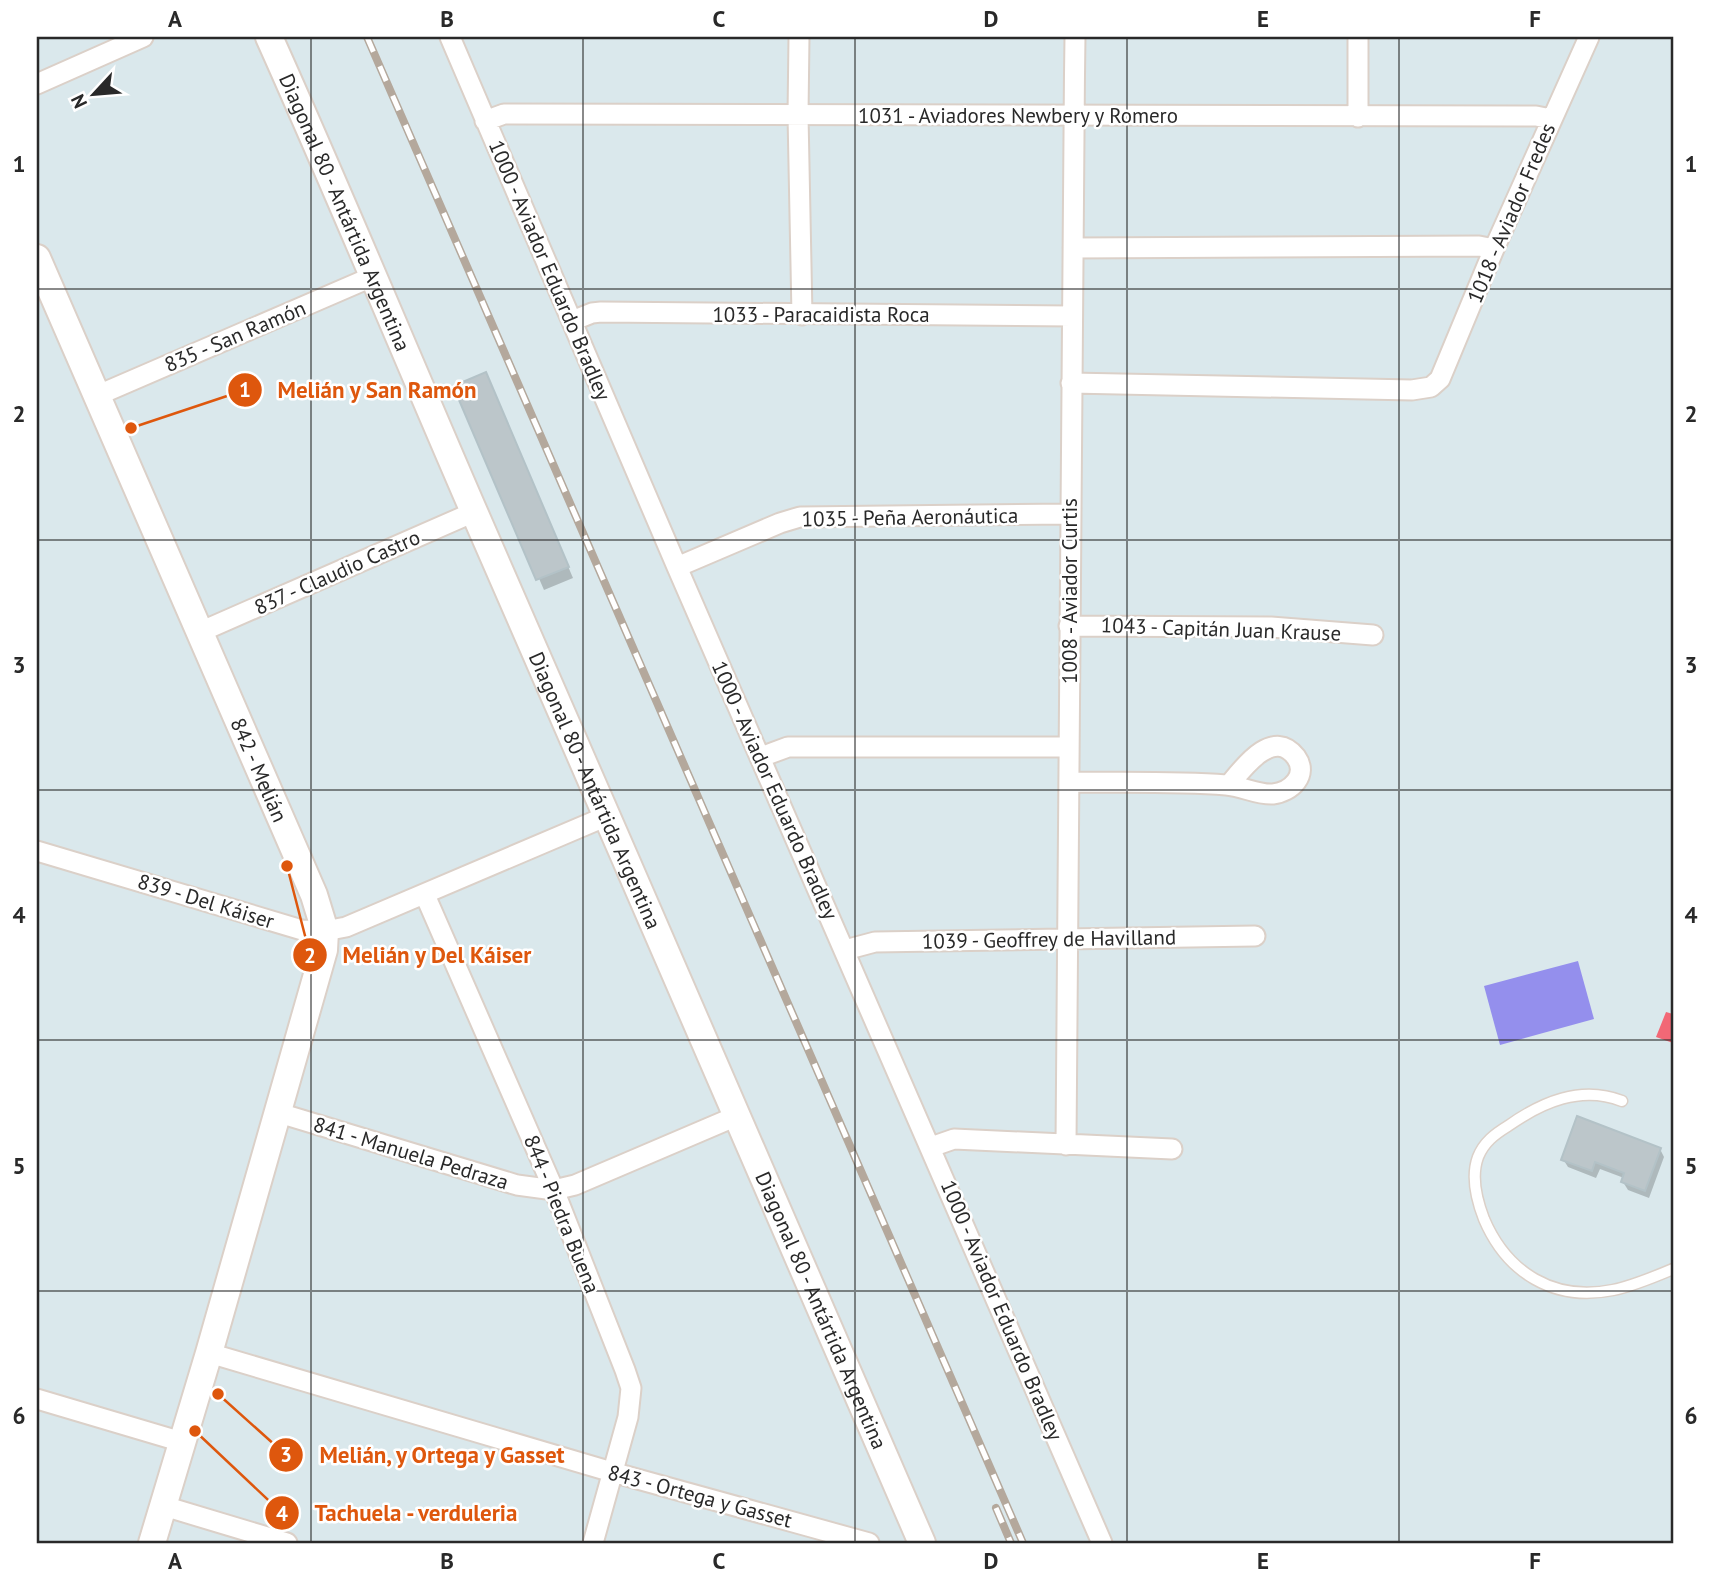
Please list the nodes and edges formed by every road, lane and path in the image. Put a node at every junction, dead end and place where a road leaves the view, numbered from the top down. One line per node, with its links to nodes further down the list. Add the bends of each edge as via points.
1 (143, 37): 8 (street)
2 (269, 37): 17 (main road, Diagonal 80 - Antártida Argentina)
3 (450, 37): 13 (street, 1000 - Aviador Eduardo Bradley)
4 (799, 37): 9 (street)
5 (1075, 37): 10 (street, 1008 - Aviador Curtis)
6 (1359, 37): 11 (street)
7 (1588, 37): 12 (street, 1018 - Aviador Fredes)
8 (37, 84)
9 (798, 115): 10 (street, 1031 - Aviadores Newbery y Romero); 13 (street, 1031 - Aviadores Newbery y Romero, via 504,114); 18 (street)
10 (1074, 116): 11 (street, 1031 - Aviadores Newbery y Romero); 14 (street, 1008 - Aviador Curtis)
11 (1358, 117): 12 (street, 1031 - Aviadores Newbery y Romero)
12 (1551, 119): 15 (street, 1018 - Aviador Fredes)
13 (485, 121): 20 (street, 1000 - Aviador Eduardo Bradley)
14 (1073, 248): 15 (street); 19 (street, 1008 - Aviador Curtis)
15 (1494, 249): 21 (street, 1018 - Aviador Fredes, via 1440,379 1431,387)
16 (37, 258): 22 (main road, 842 - Melián)
17 (374, 276): 22 (street, 835 - San Ramón); 23 (main road, Diagonal 80 - Antártida Argentina)
18 (802, 315): 19 (street, 1033 - Paracaidista Roca); 20 (street, 1033 - Paracaidista Roca, via 601,312)
19 (1072, 316): 21 (street, 1008 - Aviador Curtis)
20 (572, 321): 25 (street, 1000 - Aviador Eduardo Bradley)
21 (1071, 383): 24 (street, 1008 - Aviador Curtis)
22 (96, 396): 27 (main road, 842 - Melián)
23 (474, 512): 27 (street, 837 - Claudio Castro); 33 (main road, Diagonal 80 - Antártida Argentina)
24 (1069, 514): 25 (street, 1035 - Peña Aeronáutica, via 800,517); 26 (street, 1008 - Aviador Curtis)
25 (677, 567): 30 (street, 1000 - Aviador Eduardo Bradley)
26 (1069, 625): 28 (street, 1043 - Capitán Juan Krause, via 1272,627); 29 (street, 1008 - Aviador Curtis)
27 (200, 632): 36 (main road, 842 - Melián, via 314,895)
28 (1373, 635)
29 (1069, 747): 30 (street, via 789,747); 31 (street, 1008 - Aviador Curtis)
30 (761, 757): 39 (street, 1000 - Aviador Eduardo Bradley)
31 (1070, 782): 32 (street); 38 (street, 1008 - Aviador Curtis)
32 (1229, 785)
33 (607, 816): 35 (street, 839 - Del Káiser); 42 (main road, Diagonal 80 - Antártida Argentina)
34 (37, 850): 36 (street, 839 - Del Káiser, via 302,930)
35 (425, 895): 36 (street, 839 - Del Káiser, via 346,928); 46 (street, 844 - Piedra Buena)
36 (325, 931): 41 (main road, 842 - Melián, via 324,950)
37 (1255, 936): 38 (street, 1039 - Geoffrey de Havilland)
38 (1067, 939): 39 (street, 1039 - Geoffrey de Havilland, via 874,942); 43 (street, 1008 - Aviador Curtis)
39 (845, 950): 44 (street, 1000 - Aviador Eduardo Bradley)
40 (1622, 1101): 47 (lane, via 1594,1094 1559,1099 1493,1136 1475,1171 1480,1210 1502,1252 1536,1281 1551,1287 1592,1293 1614,1290)
41 (279, 1113): 46 (street, 841 - Manuela Pedraza, via 517,1185); 48 (main road, 842 - Melián)
42 (739, 1115): 46 (street, 841 - Manuela Pedraza); 57 (main road, Diagonal 80 - Antártida Argentina)
43 (1066, 1145): 44 (street, via 954,1139); 45 (street)
44 (931, 1147): 58 (street, 1000 - Aviador Eduardo Bradley)
45 (1172, 1149)
46 (554, 1190): 51 (street, 844 - Piedra Buena, via 631,1388)
47 (1673, 1269)
48 (209, 1353): 50 (main road, 842 - Melián); 51 (street, 843 - Ortega y Gasset)
49 (37, 1399): 50 (street)
50 (183, 1441): 52 (main road, 842 - Melián)
51 (612, 1472): 55 (street, 844 - Piedra Buena); 56 (street, 843 - Ortega y Gasset)
52 (164, 1506): 53 (main road, 842 - Melián); 54 (street)
53 (152, 1543)
54 (287, 1543)
55 (593, 1543)
56 (869, 1543)
57 (922, 1543)
58 (1102, 1543)

